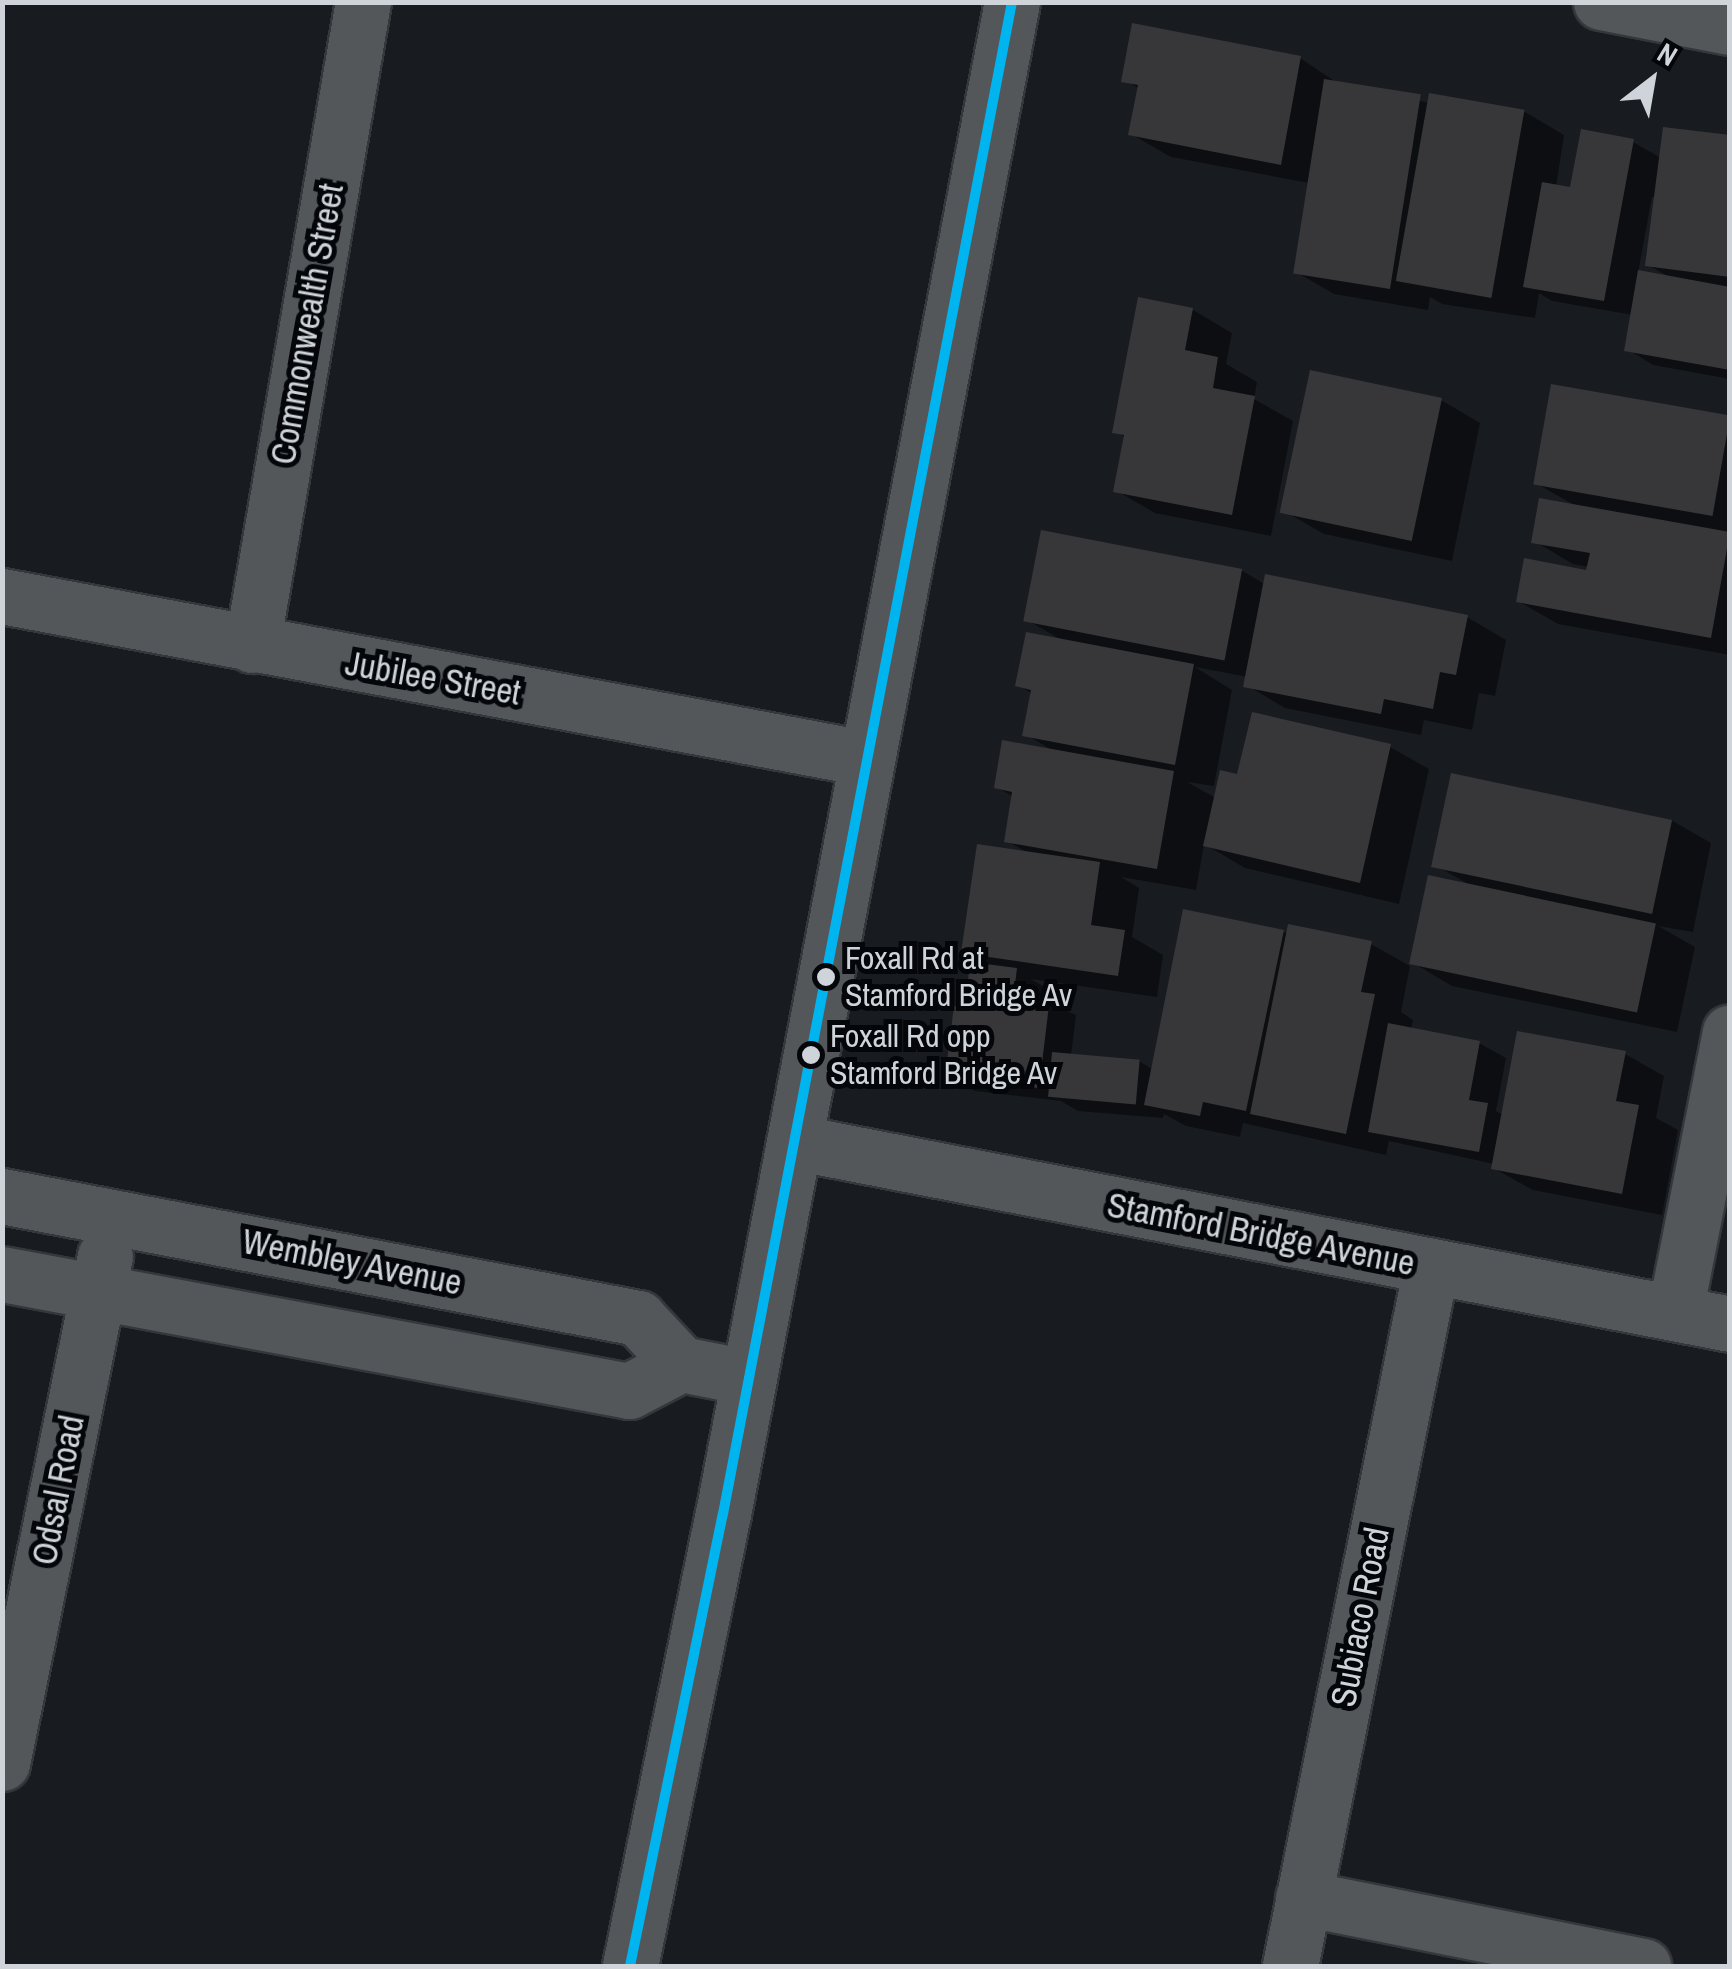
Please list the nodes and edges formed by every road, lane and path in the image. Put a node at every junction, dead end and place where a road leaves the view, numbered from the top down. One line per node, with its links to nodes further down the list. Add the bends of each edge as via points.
1 (363, 2): 6 (street, Commonwealth Street)
2 (1012, 2): 7 (street)
3 (1601, 2): 4 (street)
4 (1730, 27)
5 (2, 596): 6 (street, Jubilee Street)
6 (252, 645): 7 (street, Jubilee Street)
7 (864, 758): 9 (street)
8 (1730, 1032): 15 (street)
9 (794, 1142): 12 (street, Stamford Bridge Avenue); 18 (street)
10 (2, 1196): 11 (street, Wembley Avenue)
11 (113, 1216): 14 (street, Odsal Road); 17 (street, Wembley Avenue, via 638,1318)
12 (1431, 1267): 15 (street, Stamford Bridge Avenue); 20 (street, Subiaco Road)
13 (2, 1274): 14 (street)
14 (98, 1292): 17 (street, via 629,1392); 19 (street, Odsal Road)
15 (1675, 1312): 16 (street, Stamford Bridge Avenue)
16 (1730, 1324)
17 (682, 1364): 18 (street)
18 (747, 1377): 21 (street)
19 (2, 1763)
20 (1303, 1898): 22 (street, Subiaco Road); 23 (street)
21 (630, 1966)
22 (1290, 1966)
23 (1643, 1966)

